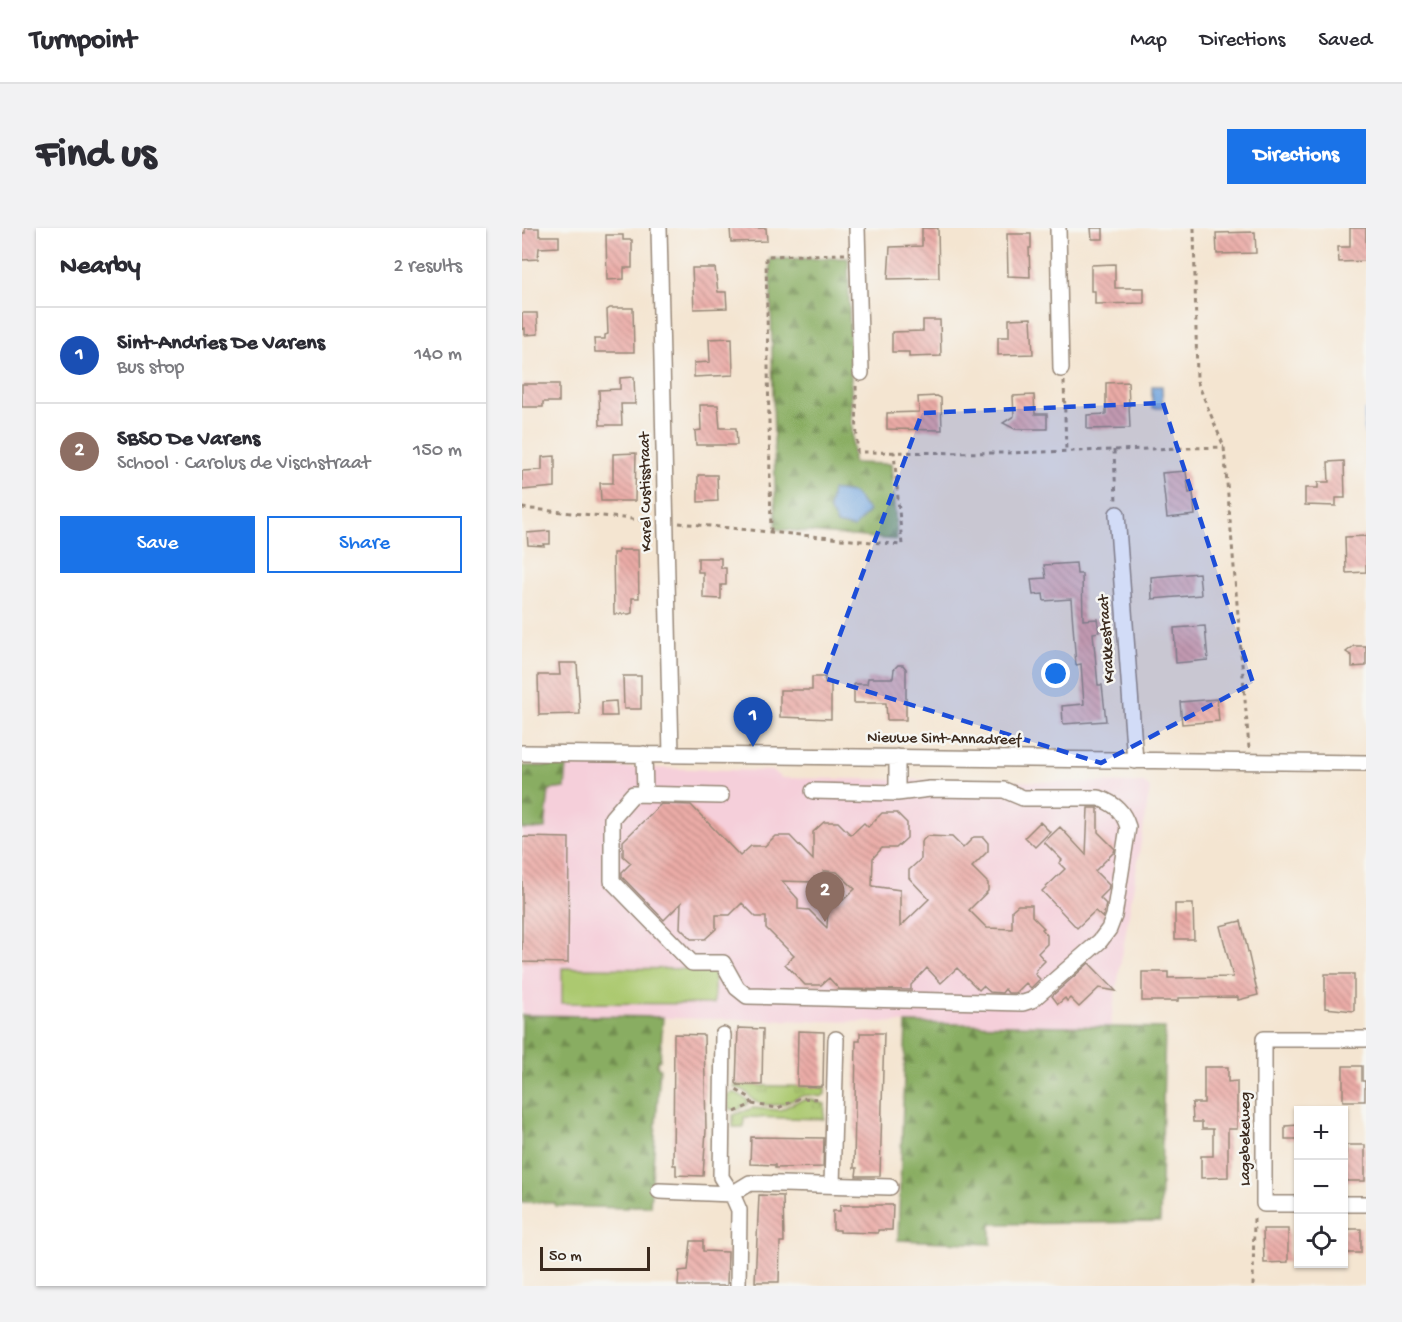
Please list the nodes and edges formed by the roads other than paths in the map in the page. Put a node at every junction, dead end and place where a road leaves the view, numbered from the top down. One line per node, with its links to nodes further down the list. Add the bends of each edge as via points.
1 (659, 228): 9 (street, Karel Custisstraat)
2 (858, 228): 5 (street)
3 (1058, 228): 4 (street)
4 (1061, 369)
5 (861, 373)
6 (1117, 514): 11 (street, Krakkestraat)
7 (522, 753): 8 (street, Nieuwe Sint-Annadreef)
8 (644, 754): 9 (street, Nieuwe Sint-Annadreef); 15 (street)
9 (671, 755): 10 (street, Nieuwe Sint-Annadreef)
10 (897, 757): 11 (street, Nieuwe Sint-Annadreef); 14 (street)
11 (1135, 761): 12 (street, Nieuwe Sint-Annadreef)
12 (1366, 763)
13 (813, 791): 14 (street)
14 (897, 793): 15 (street, via 930,789 1004,790 1023,798 1099,798 1110,802 1125,817 1128,827 1109,929 1032,1000 1023,1003 747,996 737,988 723,963 693,963 612,881 612,818 633,794)
15 (645, 794): 16 (street)
16 (722, 796)
17 (723, 1035): 23 (street, via 721,1177)
18 (836, 1039): 20 (street)
19 (1366, 1039): 24 (street, Lagebekeweg, via 1264,1039 1264,1204)
20 (832, 1185): 21 (street); 23 (street, via 750,1183)
21 (890, 1187)
22 (659, 1191): 23 (street)
23 (732, 1194): 27 (street, via 739,1210)
24 (1294, 1204)
25 (1348, 1204): 26 (street)
26 (1366, 1204)
27 (738, 1286)

